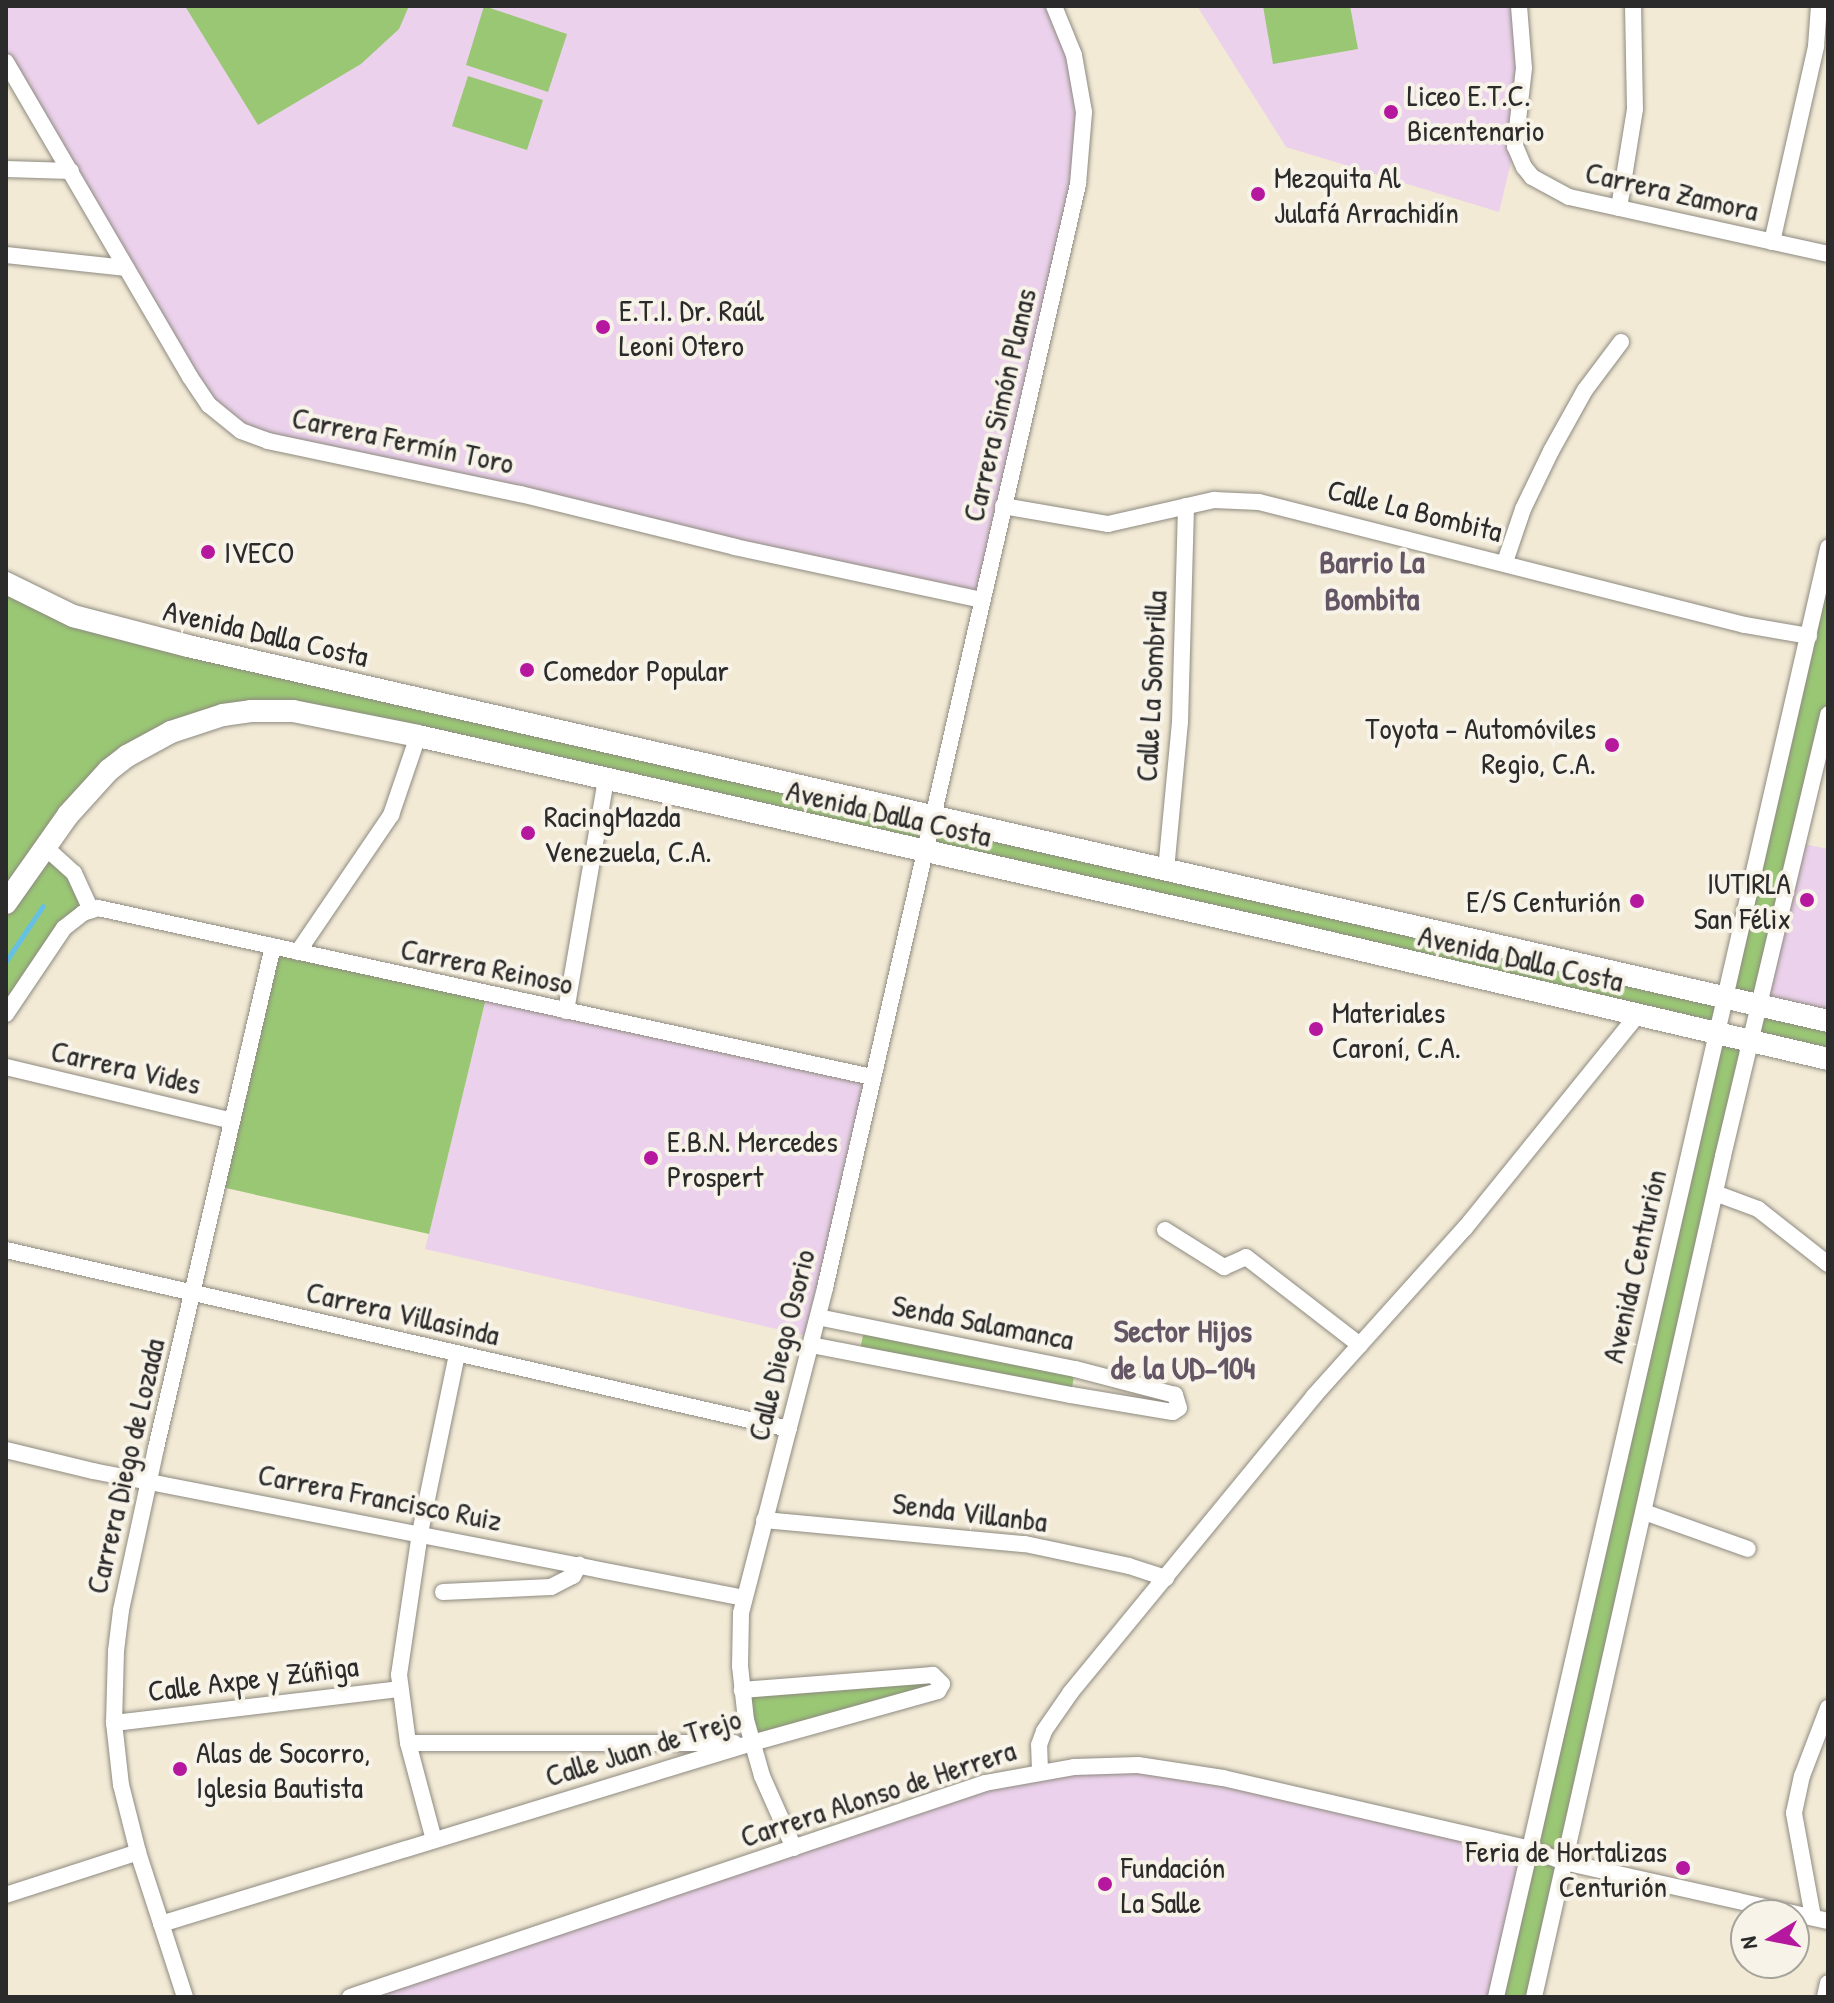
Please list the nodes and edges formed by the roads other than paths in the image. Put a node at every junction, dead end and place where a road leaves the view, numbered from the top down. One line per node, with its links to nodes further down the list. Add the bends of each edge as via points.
1 (1054, 6): 14 (street, Carrera Simón Planas, via 1074,55 1084,140 1063,254)
2 (1519, 6): 8 (street, Carrera Zamora, via 1524,46 1518,157 1532,177 1555,192)
3 (1633, 6): 8 (street, via 1635,109)
4 (1819, 6): 9 (street, via 1816,46)
5 (6, 62): 7 (street, Carrera Fermín Toro)
6 (6, 169): 7 (street)
7 (71, 171): 12 (street, Carrera Fermín Toro)
8 (1619, 208): 9 (street, Carrera Zamora)
9 (1772, 242): 10 (street, Carrera Zamora)
10 (1828, 254)
11 (6, 255): 12 (street)
12 (126, 268): 19 (street, Carrera Fermín Toro, via 209,405 241,431)
13 (1621, 342): 17 (street, via 1585,390 1551,451)
14 (1003, 506): 15 (street, Calle La Bombita, via 1108,524); 19 (street, Carrera Simón Planas)
15 (1186, 506): 17 (street, Calle La Bombita, via 1235,499 1274,504); 29 (street, Calle La Sombrilla, via 1180,722)
16 (1828, 548): 22 (street, Avenida Centurión)
17 (1505, 562): 22 (street, Calle La Bombita, via 1745,625)
18 (6, 583): 21 (street, Avenida Dalla Costa)
19 (982, 600): 26 (street, Carrera Simón Planas)
20 (6, 602): 21 (street)
21 (73, 616): 26 (street, Avenida Dalla Costa)
22 (1809, 636): 35 (street, Avenida Centurión)
23 (1828, 714): 36 (street, Avenida Centurión)
24 (418, 736): 25 (street, Avenida Dalla Costa); 28 (street, Avenida Dalla Costa, via 274,710 198,722 148,744 109,770); 34 (street, via 391,815)
25 (606, 779): 27 (street, Avenida Dalla Costa); 37 (street)
26 (932, 817): 27 (street, Carrera Simón Planas); 29 (street, Avenida Dalla Costa)
27 (923, 851): 39 (street, Avenida Dalla Costa); 45 (street, Calle Diego Osorio)
28 (40, 853): 30 (street); 31 (street, Avenida Dalla Costa); 32 (street, via 74,873)
29 (1166, 870): 35 (street, Avenida Dalla Costa)
30 (6, 873)
31 (6, 903)
32 (91, 910): 33 (street, Carrera Reinoso, via 140,915); 38 (street, via 64,928)
33 (273, 946): 34 (street, Carrera Reinoso); 46 (street, Carrera Diego de Lozada)
34 (298, 952): 37 (street, Carrera Reinoso)
35 (1725, 998): 36 (street, Avenida Dalla Costa); 41 (street, Avenida Centurión)
36 (1759, 1006): 40 (street, Avenida Dalla Costa); 42 (street, Avenida Centurión)
37 (566, 1011): 45 (street, Carrera Reinoso)
38 (6, 1014)
39 (1636, 1017): 41 (street, Avenida Dalla Costa); 54 (street, via 1465,1228)
40 (1828, 1021)
41 (1717, 1034): 42 (street, Avenida Dalla Costa); 76 (street, Avenida Centurión)
42 (1750, 1041): 43 (street, Avenida Dalla Costa); 47 (street, Avenida Centurión)
43 (1828, 1059)
44 (6, 1067): 46 (street, Carrera Vides)
45 (872, 1077): 52 (street, Calle Diego Osorio)
46 (232, 1121): 51 (street, Carrera Diego de Lozada)
47 (1715, 1193): 50 (street, via 1758,1209); 59 (street, Avenida Centurión)
48 (1165, 1230): 54 (street, via 1224,1267 1246,1257)
49 (6, 1250): 51 (street, Carrera Villasinda)
50 (1828, 1264)
51 (192, 1295): 55 (street, Carrera Villasinda); 58 (street, Carrera Diego de Lozada)
52 (818, 1317): 53 (street, Calle Diego Osorio); 53 (street, Senda Salamanca, via 1075,1369 1175,1395 1179,1408 1173,1412 1071,1395)
53 (811, 1345): 56 (street, Calle Diego Osorio)
54 (1360, 1345): 64 (street)
55 (457, 1354): 56 (street, Carrera Villasinda); 61 (street)
56 (789, 1429): 60 (street, Calle Diego Osorio)
57 (6, 1450): 58 (street, Carrera Francisco Ruiz)
58 (148, 1482): 61 (street, Carrera Francisco Ruiz); 70 (street, Carrera Diego de Lozada, via 121,1610)
59 (1644, 1512): 62 (street); 78 (street, Avenida Centurión)
60 (764, 1520): 64 (street, Senda Villanba, via 1025,1544); 66 (street, Calle Diego Osorio)
61 (420, 1533): 63 (street, Carrera Francisco Ruiz); 67 (street)
62 (1748, 1549)
63 (579, 1565): 65 (street, via 573,1576 551,1587); 66 (street, Carrera Francisco Ruiz)
64 (1166, 1578): 73 (street, via 1053,1716 1039,1745)
65 (443, 1592)
66 (744, 1598): 68 (street, Calle Diego Osorio)
67 (399, 1689): 70 (street, Calle Axpe y Zúñiga); 71 (street)
68 (742, 1690): 72 (street, Calle Diego Osorio); 72 (street, Calle Juan de Trejo, via 933,1675 942,1684 938,1691)
69 (1828, 1708): 80 (street, via 1794,1813)
70 (114, 1723): 77 (street, Carrera Diego de Lozada, via 121,1785)
71 (408, 1743): 72 (street); 74 (street)
72 (752, 1743): 74 (street, Calle Juan de Trejo); 75 (street, Calle Diego Osorio)
73 (1040, 1771): 75 (street, Carrera Alonso de Herrera, via 985,1783); 76 (street, Carrera Alonso de Herrera, via 1123,1765 1170,1768)
74 (434, 1840): 81 (street, Calle Juan de Trejo)
75 (794, 1848): 84 (street, Carrera Alonso de Herrera)
76 (1530, 1849): 78 (street, Carrera Alonso de Herrera); 85 (street, Avenida Centurión)
77 (138, 1852): 79 (street); 81 (street, Carrera Diego de Lozada)
78 (1564, 1862): 80 (street, Carrera Alonso de Herrera); 86 (street, Avenida Centurión)
79 (6, 1895)
80 (1820, 1919)
81 (161, 1924): 83 (street, Carrera Diego de Lozada)
82 (1828, 1983): 87 (street)
83 (185, 1997)
84 (350, 1997)
85 (1496, 1997)
86 (1534, 1997)
87 (1825, 1997)

